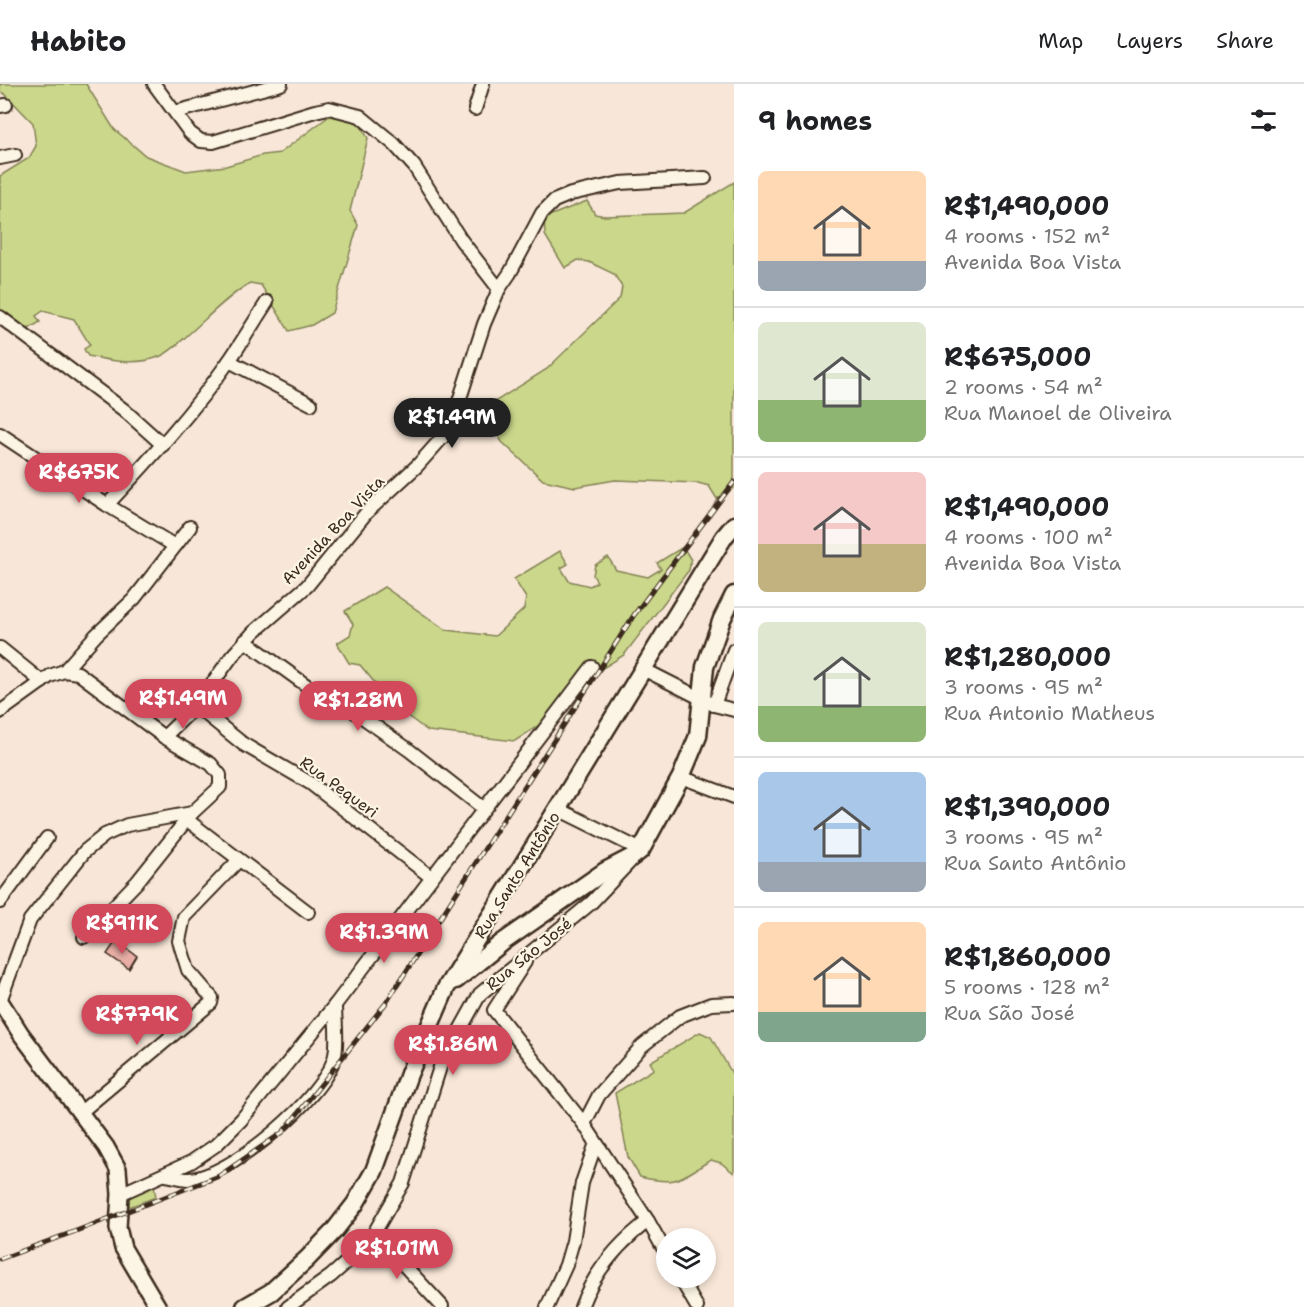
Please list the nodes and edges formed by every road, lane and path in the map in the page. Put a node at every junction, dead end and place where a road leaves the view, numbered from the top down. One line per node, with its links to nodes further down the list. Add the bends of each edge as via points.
1 (154, 84): 5 (street)
2 (281, 84): 5 (street)
3 (483, 84): 4 (street)
4 (475, 109)
5 (175, 112): 9 (street, via 190,133 201,141 213,142 329,108 360,116 414,166 461,240)
6 (15, 155): 7 (street)
7 (0, 158)
8 (705, 178): 9 (street, Avenida Boa Vista, via 620,183 554,201 542,213)
9 (499, 288): 21 (street, Avenida Boa Vista, via 450,429 367,513 307,586)
10 (267, 302): 12 (street)
11 (0, 318): 15 (street, via 124,410)
12 (229, 361): 13 (street); 15 (street)
13 (311, 404)
14 (0, 434): 16 (street)
15 (162, 446): 16 (street)
16 (107, 505): 19 (street)
17 (734, 525): 25 (main road, Rua Santo Antônio)
18 (190, 527): 19 (street)
19 (175, 546): 26 (street, via 134,599)
20 (734, 595): 28 (main road, Rua São José, via 705,667)
21 (245, 641): 29 (street, Avenida Boa Vista); 35 (street, via 317,693 334,697 353,710)
22 (0, 648): 27 (street)
23 (734, 650): 28 (street, Rua São José)
24 (592, 667): 35 (street)
25 (643, 669): 28 (street); 36 (main road, Rua Santo Antônio)
26 (64, 671): 27 (street); 32 (street, via 78,673)
27 (42, 682): 31 (street)
28 (708, 702): 30 (street); 33 (main road, Rua São José)
29 (196, 706): 32 (street, Avenida Boa Vista); 41 (street, Rua Pequeri, via 243,744 310,783)
30 (734, 710)
31 (0, 712)
32 (164, 737): 37 (street, via 212,764 220,775 220,787)
33 (681, 777): 34 (street); 39 (main road, Rua São José)
34 (734, 797)
35 (483, 808): 41 (street)
36 (558, 809): 39 (street); 46 (main road, Rua Santo Antônio)
37 (189, 816): 40 (street); 44 (street, via 136,882); 47 (street, via 127,825 105,835 85,851 30,920)
38 (47, 838): 42 (street)
39 (640, 850): 45 (street, Rua São José, via 591,903); 46 (main road, Rua São José, via 503,942)
40 (239, 860): 43 (street); 50 (street, via 184,917 178,941 188,970 212,1003)
41 (431, 876): 49 (street)
42 (0, 902)
43 (308, 912)
44 (84, 937)
45 (532, 951): 51 (street, via 494,1010); 56 (street, Rua São José, via 480,994 441,1064 403,1183)
46 (446, 988): 61 (main road, Rua Santo Antônio, via 374,1171 355,1204 307,1259 271,1292)
47 (0, 1001): 50 (street)
48 (734, 1003): 51 (street, via 711,1004 680,1016 642,1046 599,1095)
49 (335, 1005): 53 (street, via 242,1120 216,1145); 53 (street, via 335,1057 324,1078 294,1114 269,1136 215,1171 190,1179)
50 (82, 1111): 54 (street, via 118,1169)
51 (584, 1124): 52 (street)
52 (596, 1143): 55 (street); 63 (street, via 582,1183 566,1265)
53 (166, 1175): 54 (street)
54 (120, 1194): 60 (street, via 118,1228 123,1248)
55 (648, 1221): 57 (street); 64 (street, via 628,1236 607,1261)
56 (374, 1233): 59 (street); 62 (street, Rua São José, via 331,1276)
57 (656, 1235)
58 (686, 1288): 65 (street)
59 (442, 1306)
60 (158, 1307)
61 (245, 1307)
62 (288, 1307)
63 (547, 1307)
64 (581, 1307)
65 (697, 1307)

